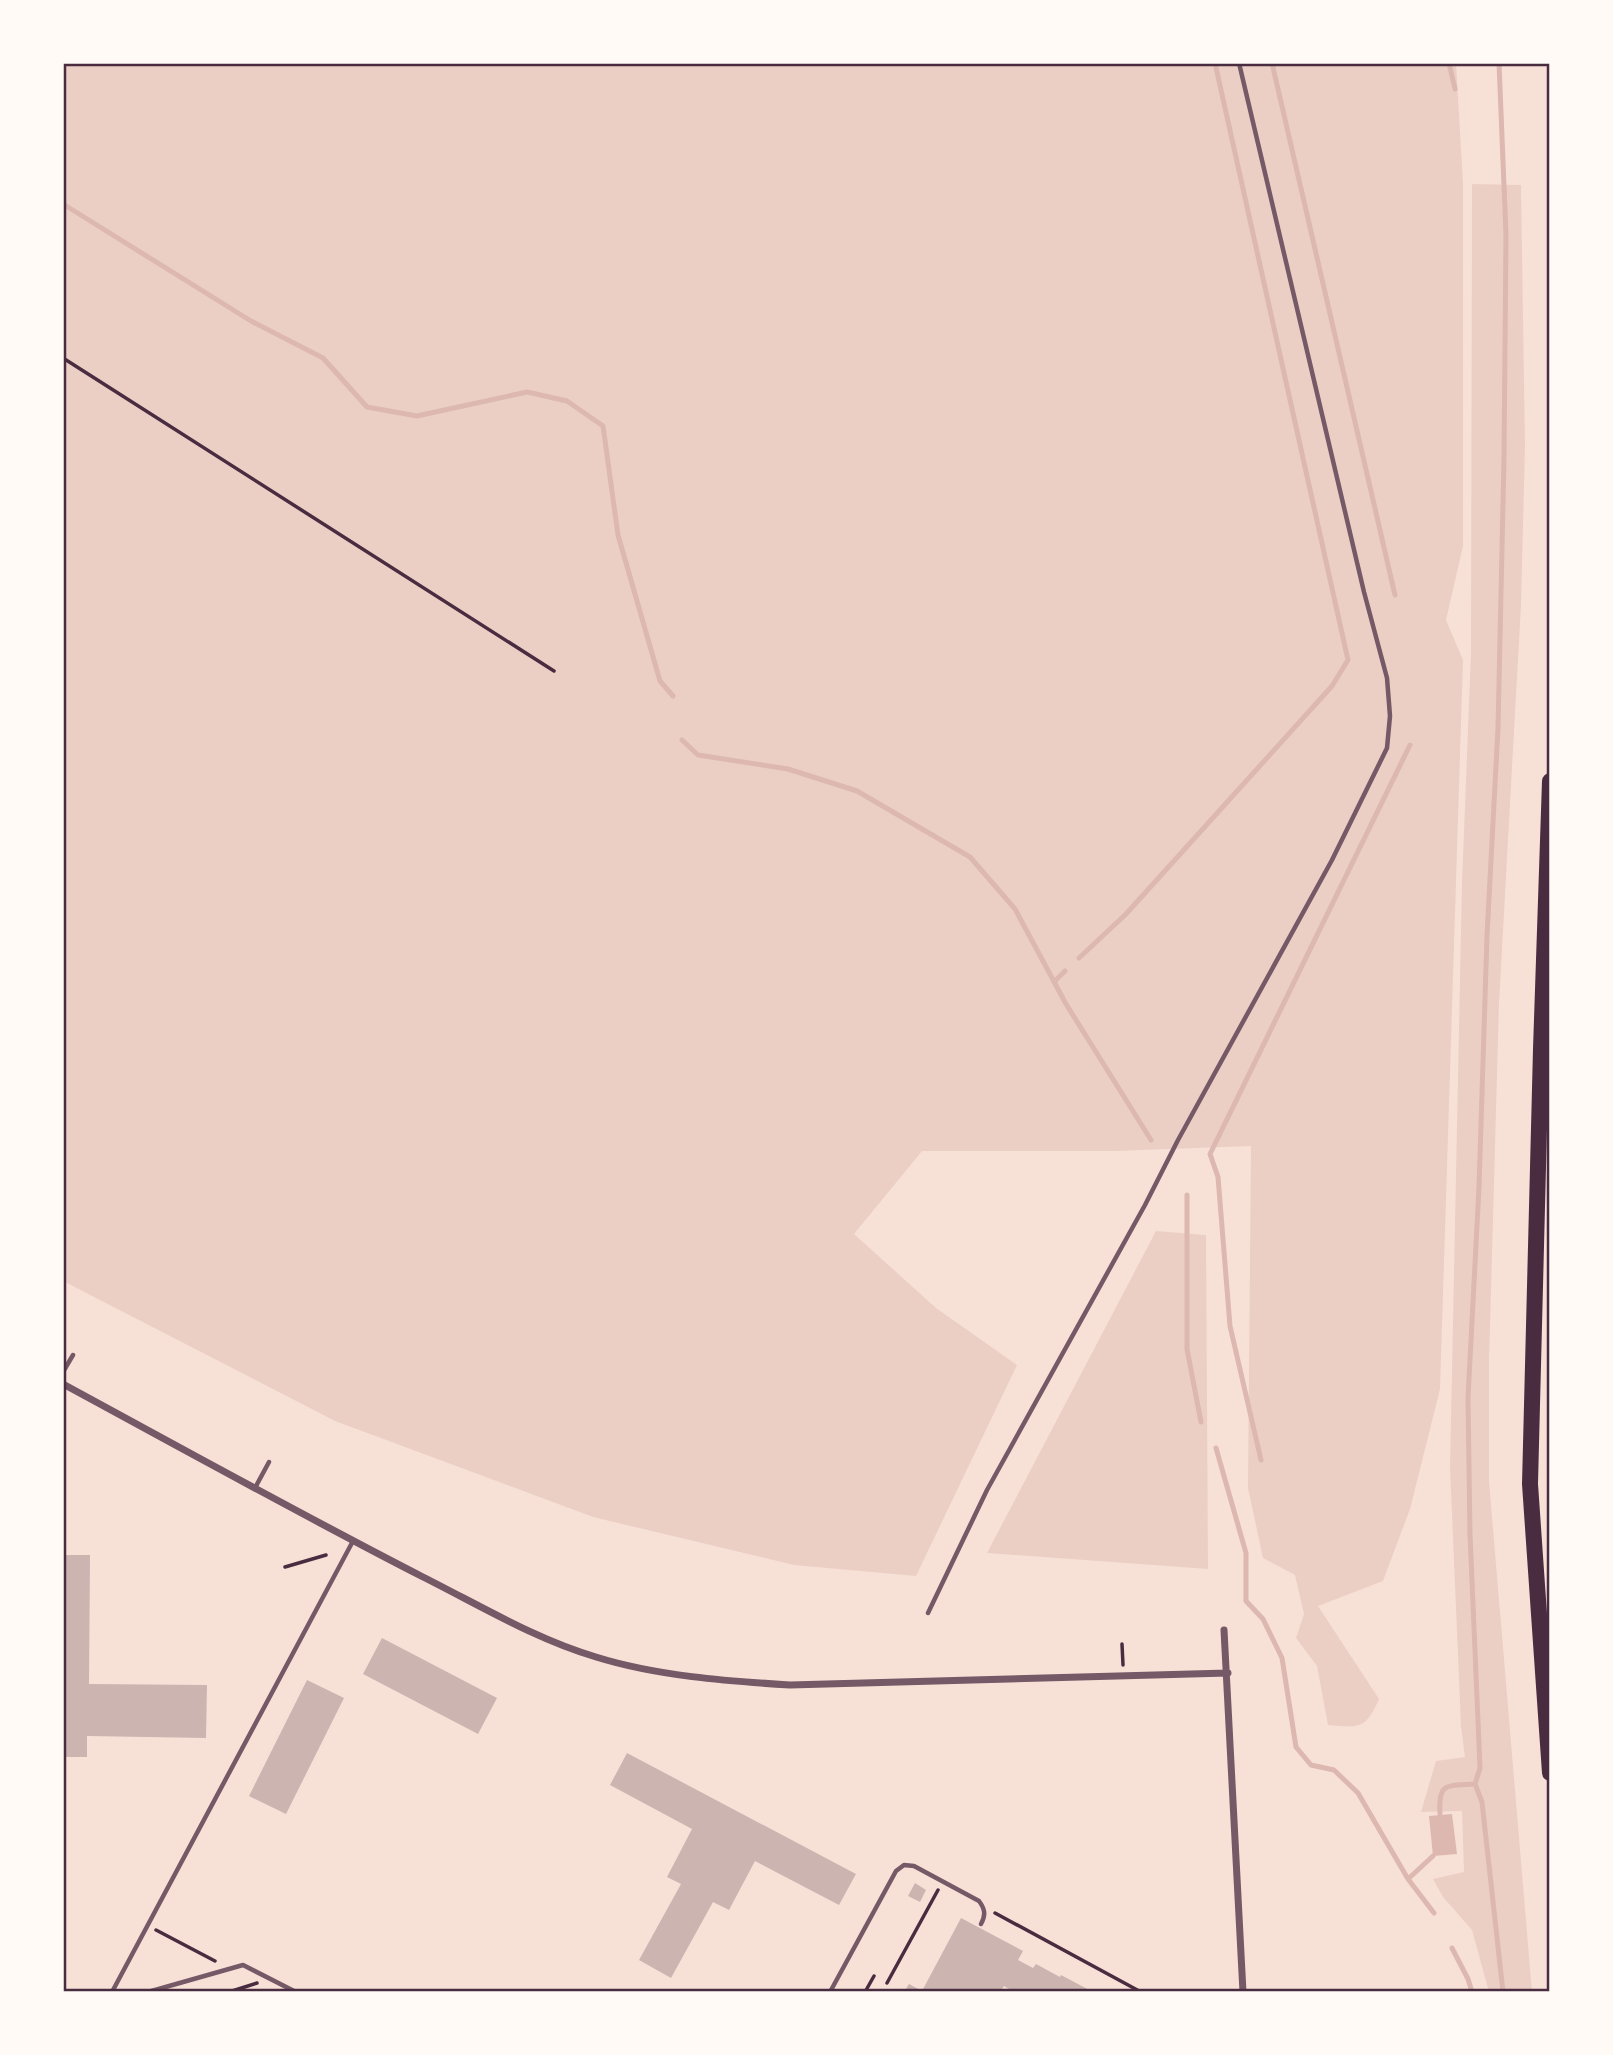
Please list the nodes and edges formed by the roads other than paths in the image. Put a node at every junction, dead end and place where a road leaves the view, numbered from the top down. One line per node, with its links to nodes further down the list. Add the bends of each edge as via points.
1 (1239, 63): 9 (lane, via 1387,678 1387,748 1332,860 987,1490)
2 (1550, 781): 12 (highway, via 1531,1484)
3 (73, 1355): 4 (lane)
4 (63, 1372)
5 (63, 1384): 7 (street)
6 (269, 1462): 7 (lane)
7 (255, 1488): 8 (street)
8 (353, 1541): 11 (street, via 538,1635 596,1658 724,1681 790,1685); 14 (lane)
9 (928, 1613)
10 (1224, 1630): 11 (street)
11 (1228, 1673): 18 (street)
12 (1550, 1773)
13 (981, 1924): 17 (lane, via 985,1909 979,1901 914,1866 904,1866 896,1871)
14 (112, 1992)
15 (148, 1992): 16 (lane, via 243,1965)
16 (296, 1992)
17 (830, 1992)
18 (1243, 1992)

